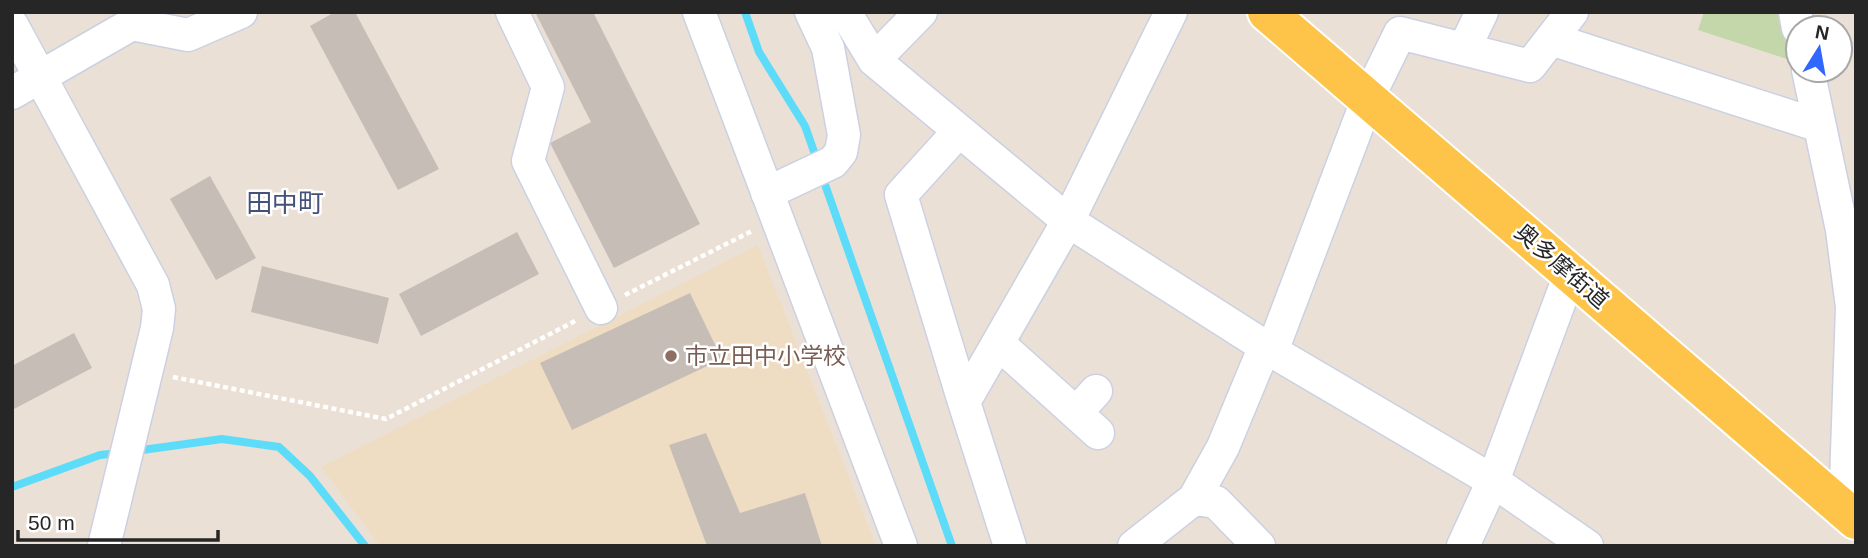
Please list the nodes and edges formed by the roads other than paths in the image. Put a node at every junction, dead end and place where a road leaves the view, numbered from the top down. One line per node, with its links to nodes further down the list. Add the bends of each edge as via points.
1 (241, 12): 15 (street, via 188,35 132,24)
2 (512, 12): 24 (street, via 548,88 528,162)
3 (699, 12): 21 (street)
4 (811, 12): 21 (street, via 828,48 844,135 841,152)
5 (845, 12): 14 (street)
6 (921, 12): 14 (street)
7 (1171, 12): 22 (street)
8 (1268, 12): 18 (main road, 奥多摩街道)
9 (1482, 12): 13 (street)
10 (1573, 12): 12 (street)
11 (12, 25): 15 (street)
12 (1551, 39): 13 (street, via 1530,66); 19 (street)
13 (1464, 49): 18 (street, via 1400,33)
14 (874, 60): 20 (street)
15 (42, 79): 17 (street); 33 (street, via 153,285 159,309)
16 (1811, 84): 19 (street)
17 (12, 93)
18 (1368, 98): 23 (main road, 奥多摩街道); 26 (street)
19 (1820, 125): 31 (street, via 1852,307)
20 (959, 131): 22 (street); 27 (street, via 901,195)
21 (772, 205): 34 (street)
22 (1068, 221): 25 (street); 26 (street)
23 (1570, 274): 29 (street); 31 (main road, 奥多摩街道)
24 (601, 308)
25 (998, 343): 27 (street); 28 (street)
26 (1269, 348): 29 (street); 30 (street)
27 (964, 402): 32 (street)
28 (1090, 412)
29 (1493, 481): 38 (street); 39 (street)
30 (1194, 499): 36 (street); 37 (street, via 1216,502)
31 (1850, 516)
32 (1007, 532): 35 (street)
33 (104, 546)
34 (901, 546)
35 (1026, 546)
36 (1134, 546)
37 (1259, 546)
38 (1463, 546)
39 (1587, 546)

